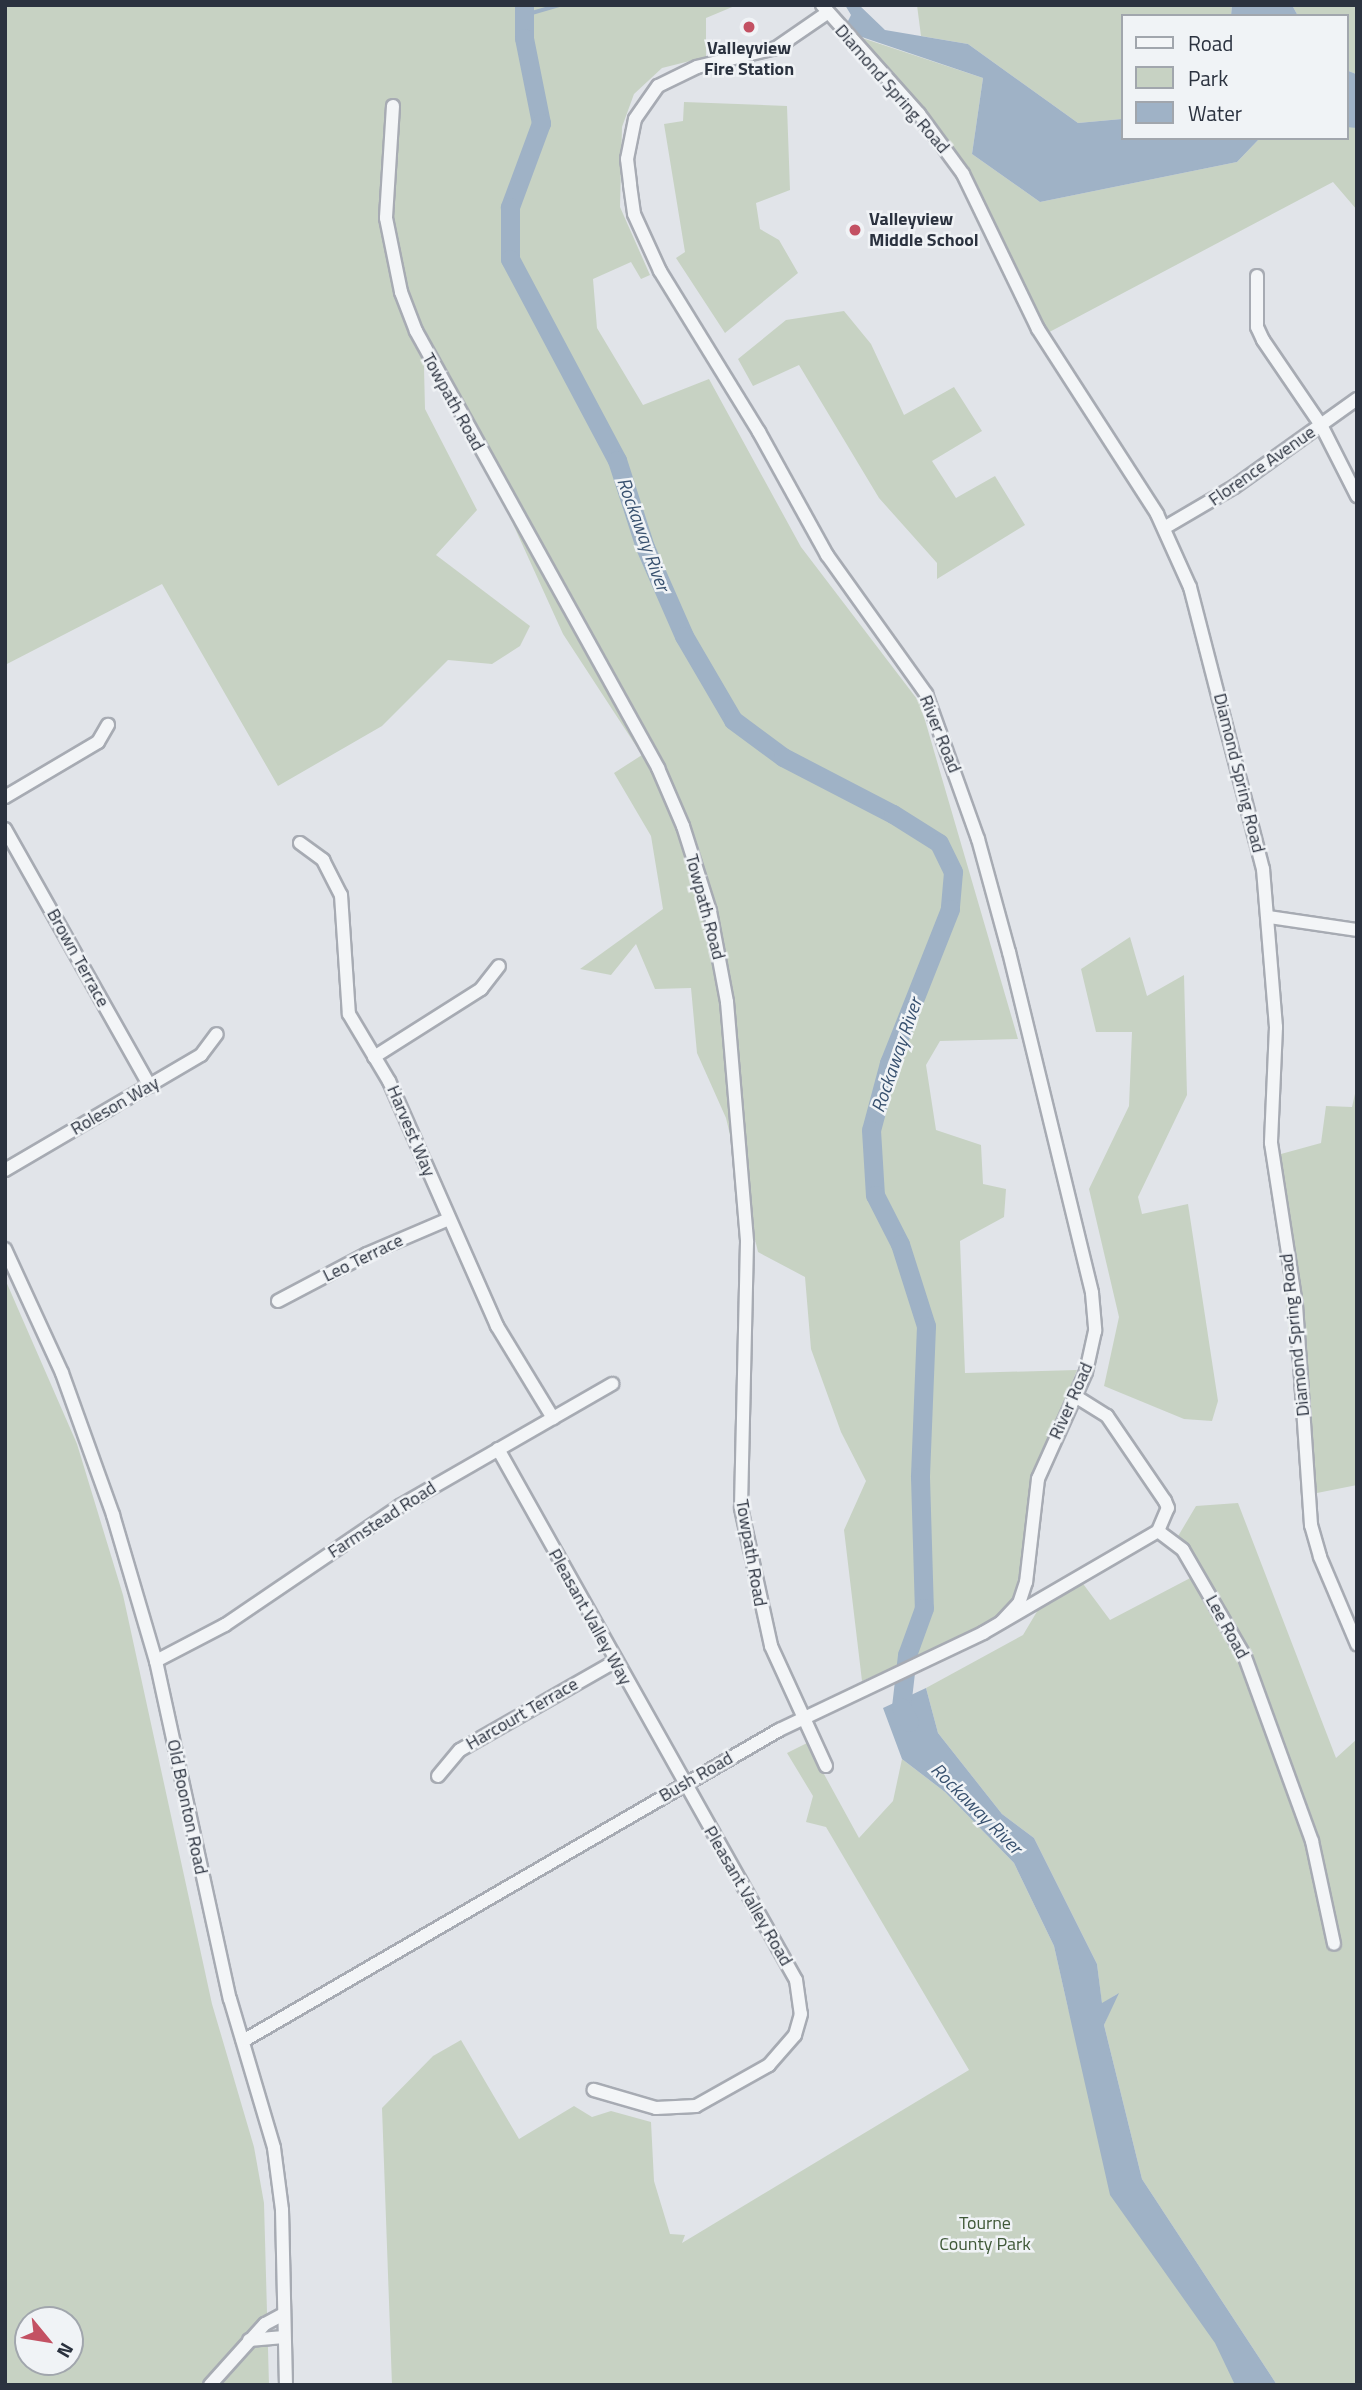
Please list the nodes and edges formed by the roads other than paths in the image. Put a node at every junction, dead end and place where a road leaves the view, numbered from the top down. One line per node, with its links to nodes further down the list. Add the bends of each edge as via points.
1 (824, 9): 7 (street, Diamond Spring Road, via 919,114 957,164 1055,360); 23 (street, River Road, via 776,48 697,67 658,86 641,107 631,136 628,159 634,214 660,271 759,432 827,555 914,674 951,759 1009,952 1092,1293 1095,1331 1090,1360)
2 (393, 106): 31 (street, Towpath Road, via 386,218 401,292 416,331 658,768 683,826 715,933 740,1120 747,1242 741,1508 761,1615)
3 (1257, 276): 5 (street, via 1257,327)
4 (1357, 399): 5 (street, Florence Avenue)
5 (1321, 425): 6 (street); 7 (street, Florence Avenue, via 1234,488)
6 (1357, 496)
7 (1164, 528): 12 (street, Diamond Spring Road, via 1190,587 1247,793)
8 (108, 725): 9 (street, via 98,742)
9 (5, 797)
10 (5, 829): 17 (street, Brown Terrace)
11 (300, 843): 16 (street, Harvest Way, via 323,860 341,895 349,1014)
12 (1269, 917): 13 (street); 28 (street, Diamond Spring Road, via 1276,1027 1271,1143 1296,1305 1310,1511 1320,1557)
13 (1357, 930)
14 (499, 966): 16 (street, via 481,989)
15 (217, 1034): 17 (street, Roleson Way, via 201,1055)
16 (374, 1056): 19 (street, Harvest Way, via 389,1080)
17 (150, 1086): 18 (street, Roleson Way)
18 (5, 1170)
19 (449, 1219): 21 (street, Leo Terrace, via 367,1254); 24 (street, Harvest Way, via 497,1326)
20 (5, 1249): 29 (street, Old Boonton Road, via 62,1373 113,1515)
21 (278, 1301)
22 (612, 1384): 24 (street, Farmstead Road)
23 (1075, 1395): 26 (street, via 1107,1416 1165,1500 1168,1508); 27 (street, River Road, via 1038,1479 1026,1583 1019,1604)
24 (553, 1418): 25 (street, Farmstead Road)
25 (498, 1449): 29 (street, Farmstead Road, via 369,1526 225,1626); 30 (street, Pleasant Valley Way)
26 (1158, 1531): 27 (street, Bush Road); 35 (street, Lee Road, via 1183,1550 1245,1657 1312,1841)
27 (1001, 1622): 31 (street, Bush Road)
28 (1357, 1644)
29 (156, 1661): 36 (street, Old Boonton Road)
30 (614, 1662): 33 (street, Harcourt Terrace, via 460,1750); 34 (street, Pleasant Valley Way)
31 (803, 1718): 32 (street, Towpath Road); 34 (street, Bush Road)
32 (826, 1766)
33 (438, 1776)
34 (684, 1783): 36 (street, Bush Road); 37 (street, Pleasant Valley Road, via 796,1980 801,2014 795,2035 769,2066 696,2106 656,2108)
35 (1334, 1944)
36 (243, 2041): 38 (street, Old Boonton Road, via 278,2175)
37 (594, 2090)
38 (284, 2314): 39 (street, Old Boonton Road); 40 (street)
39 (284, 2337): 40 (street); 42 (street, Old Boonton Road)
40 (248, 2340): 41 (street)
41 (210, 2385)
42 (286, 2385)

